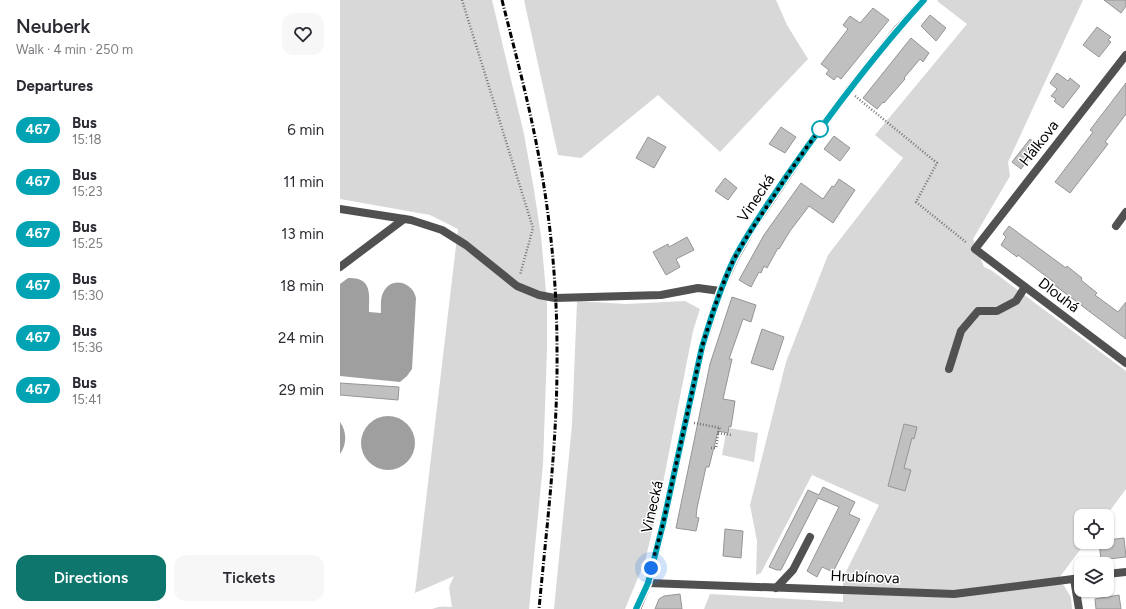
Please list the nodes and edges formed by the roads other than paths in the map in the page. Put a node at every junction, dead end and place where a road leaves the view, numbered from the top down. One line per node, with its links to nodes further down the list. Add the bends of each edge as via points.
1 (924, 0): 10 (street, Vinecká, via 849,90 807,147 752,228)
2 (1126, 55): 7 (street, Hálkova)
3 (340, 209): 5 (street)
4 (1126, 212): 6 (street)
5 (404, 219): 8 (street); 10 (street, via 442,230 466,244 517,286 539,295 555,298 661,295 698,288)
6 (1116, 226)
7 (975, 249): 9 (street, Dlouhá)
8 (340, 267)
9 (1025, 287): 11 (street, Dlouhá); 12 (street, via 1016,301 997,311 978,311 961,331)
10 (720, 291): 17 (street, Vinecká, via 702,347)
11 (1126, 363)
12 (949, 369)
13 (810, 537): 18 (street, via 793,570)
14 (1126, 572): 15 (street)
15 (1114, 573)
16 (1074, 579): 18 (street, Hrubínova, via 954,594)
17 (648, 583): 18 (street, Hrubínova); 20 (street, Vinecká)
18 (776, 588)
19 (1078, 597): 21 (street)
20 (636, 609)
21 (1078, 609)

